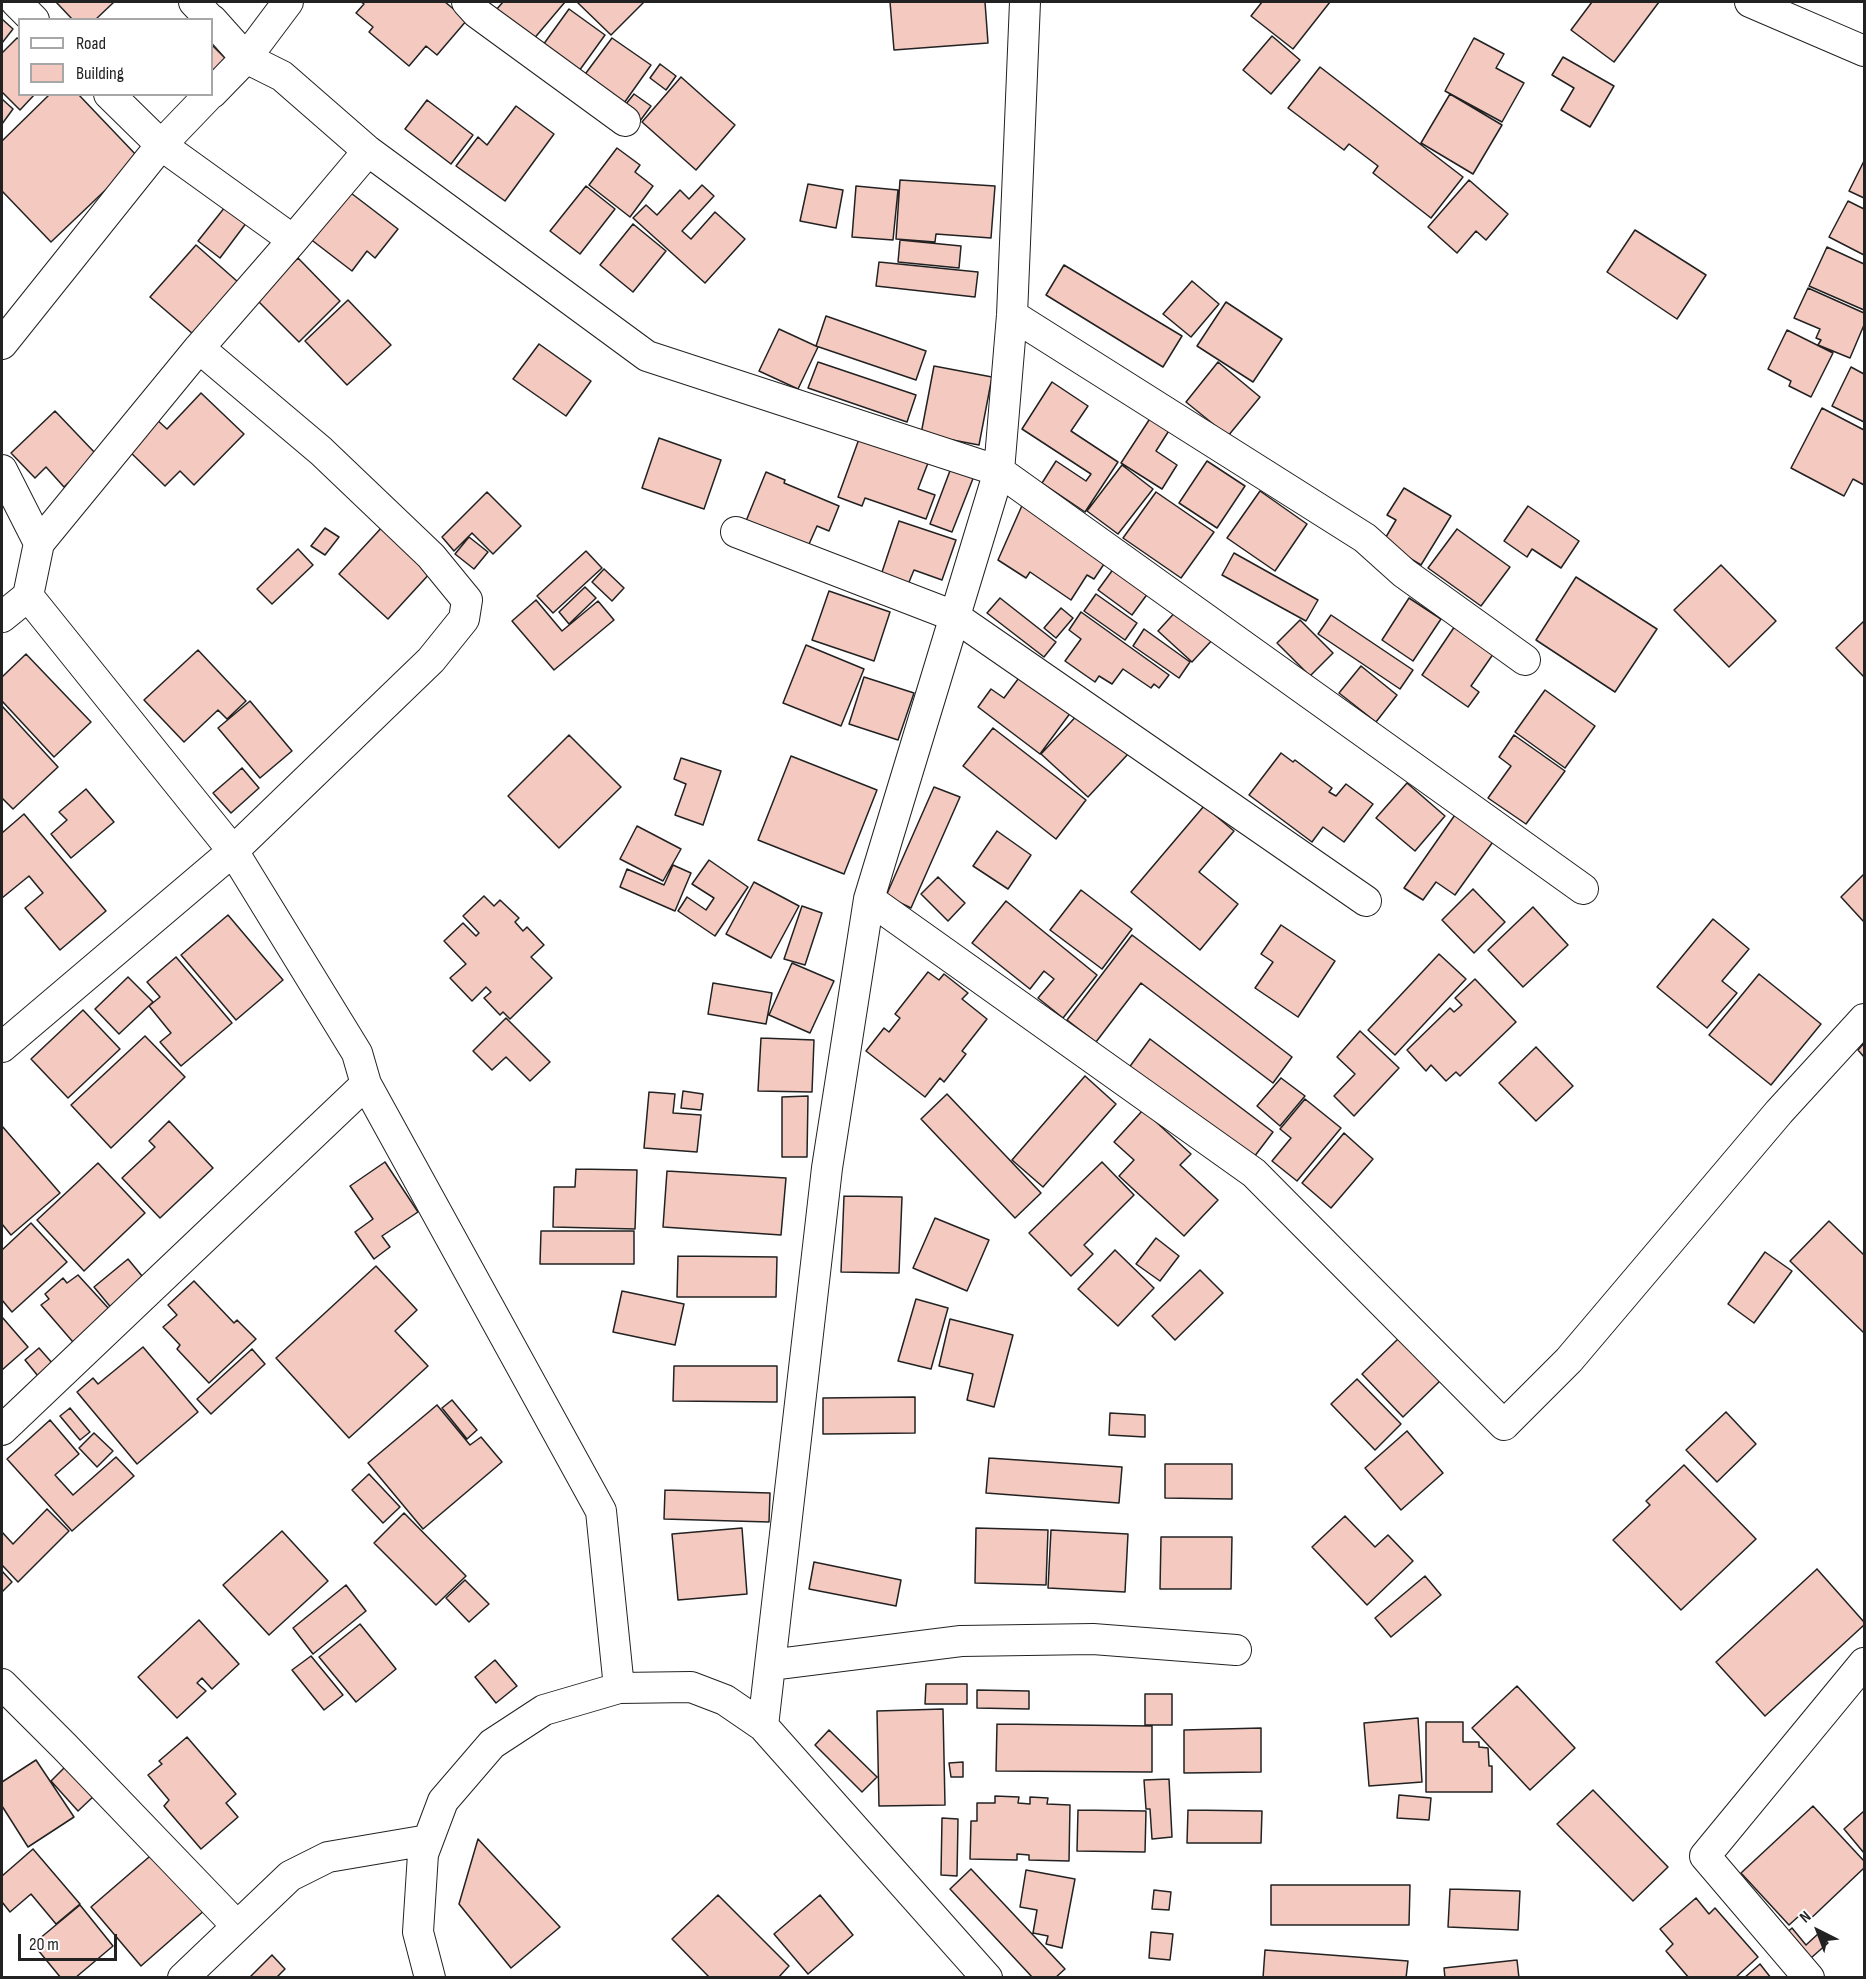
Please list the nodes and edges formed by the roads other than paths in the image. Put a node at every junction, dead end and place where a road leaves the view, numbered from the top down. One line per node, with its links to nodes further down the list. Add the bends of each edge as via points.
1 (16, 2): 7 (street)
2 (194, 2): 8 (street)
3 (288, 2): 11 (street)
4 (467, 2): 15 (street)
5 (1025, 2): 19 (street)
6 (1750, 2): 10 (street)
7 (32, 18)
8 (209, 18)
9 (213, 22): 11 (street)
10 (1864, 51)
11 (246, 58): 12 (street); 17 (street, via 282,76)
12 (213, 92)
13 (111, 96): 16 (street)
14 (209, 96): 16 (street)
15 (625, 121)
16 (161, 145): 18 (street); 20 (street)
17 (368, 151): 18 (street); 23 (street, via 647,356)
18 (293, 240): 21 (street)
19 (1012, 315): 23 (street); 29 (street, via 1365,538 1404,573)
20 (2, 344)
21 (199, 348): 25 (street); 30 (street, via 321,451 430,556 467,600 464,619 431,660)
22 (2, 470): 25 (street)
23 (999, 471): 27 (street); 31 (street)
24 (736, 532): 27 (street)
25 (39, 543): 26 (street)
26 (28, 596): 28 (street); 30 (street)
27 (954, 616): 32 (street); 33 (street)
28 (2, 617)
29 (1525, 660)
30 (233, 851): 35 (street); 36 (street, via 357,1053)
31 (1582, 889)
32 (869, 899): 34 (street, via 1254,1173 1504,1425 1569,1360 1779,1112); 40 (street, via 827,1168)
33 (1366, 901)
34 (1864, 1019)
35 (2, 1047)
36 (366, 1084): 37 (street); 42 (street, via 602,1511)
37 (2, 1431)
38 (1236, 1650): 40 (street, via 1093,1639 961,1641)
39 (1864, 1663): 49 (street, via 1705,1856)
40 (770, 1665): 43 (street)
41 (2, 1684): 45 (street)
42 (619, 1688): 43 (street, via 691,1687 725,1700); 44 (street, via 544,1710 492,1744 443,1801)
43 (764, 1726): 48 (street)
44 (428, 1840): 45 (street, via 328,1857 290,1875); 47 (street, via 423,1854 418,1932)
45 (237, 1926): 46 (street)
46 (183, 1977)
47 (430, 1977)
48 (987, 1977)
49 (1809, 1977)

